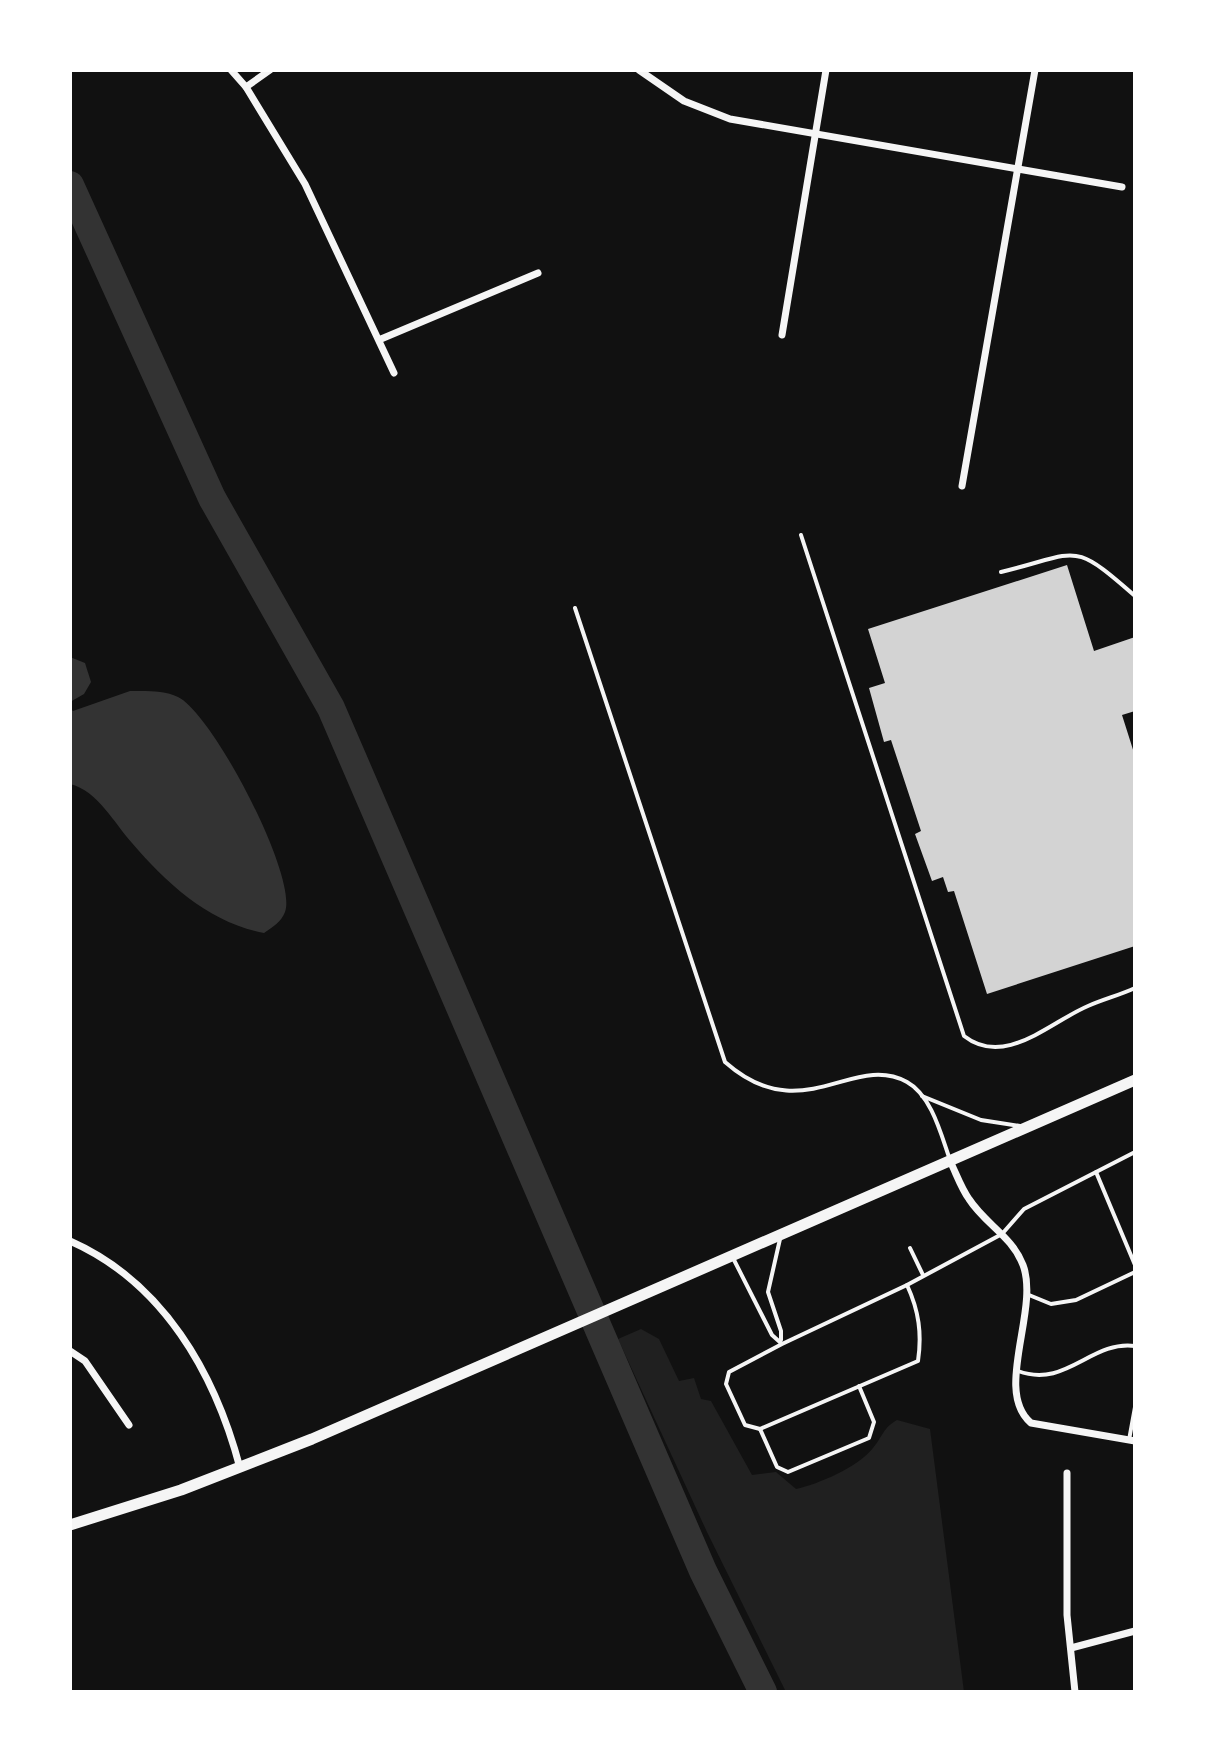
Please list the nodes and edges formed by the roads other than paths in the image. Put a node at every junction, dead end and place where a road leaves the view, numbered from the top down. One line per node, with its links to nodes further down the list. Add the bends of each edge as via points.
1 (231, 70): 6 (street)
2 (270, 70): 6 (street)
3 (639, 70): 7 (street, via 684,101 730,119)
4 (826, 70): 7 (street)
5 (1035, 70): 8 (street)
6 (246, 87): 12 (street, via 305,184)
7 (815, 135): 8 (street); 11 (street)
8 (1018, 170): 9 (street); 14 (street)
9 (1122, 187)
10 (538, 273): 12 (street)
11 (782, 335)
12 (381, 339): 13 (street)
13 (394, 373)
14 (962, 486)
15 (801, 535): 19 (lane, via 964,1036 986,1048 1004,1047)
16 (1001, 572): 17 (lane, via 1061,554 1081,555)
17 (1135, 596)
18 (575, 608): 21 (lane, via 725,1062 753,1082 782,1091 880,1077 907,1082)
19 (1135, 988)
20 (1135, 1080): 22 (main road)
21 (922, 1096): 22 (lane, via 981,1120); 24 (lane)
22 (1026, 1127): 24 (main road)
23 (1135, 1152): 25 (lane)
24 (950, 1161): 26 (street, via 969,1200); 27 (main road)
25 (1096, 1172): 26 (lane, via 1024,1209); 31 (lane)
26 (1002, 1234): 33 (lane); 35 (street, via 1023,1265)
27 (781, 1235): 30 (main road); 36 (lane, via 768,1292)
28 (70, 1241): 45 (street, via 131,1279 183,1337 224,1416)
29 (910, 1248): 33 (lane)
30 (732, 1256): 36 (lane, via 772,1335); 45 (main road)
31 (1135, 1265)
32 (1135, 1272): 35 (lane, via 1076,1300 1051,1304)
33 (923, 1275): 34 (lane)
34 (907, 1285): 36 (lane); 40 (lane, via 921,1340 918,1361)
35 (1029, 1295): 39 (street, via 1017,1346)
36 (782, 1342): 43 (lane, via 729,1372 726,1384 745,1425)
37 (1135, 1346): 39 (lane, via 1117,1345 1036,1377)
38 (70, 1351): 42 (street, via 85,1361)
39 (1018, 1371): 44 (street, via 1017,1399 1021,1414 1031,1423)
40 (859, 1386): 43 (lane); 43 (lane, via 874,1422 869,1438 788,1472 777,1467)
41 (1135, 1407): 44 (lane)
42 (129, 1425)
43 (760, 1429)
44 (1132, 1441)
45 (241, 1469): 47 (main road)
46 (1067, 1473): 49 (street)
47 (70, 1525)
48 (1135, 1631): 49 (street)
49 (1071, 1648): 50 (street)
50 (1075, 1692)

